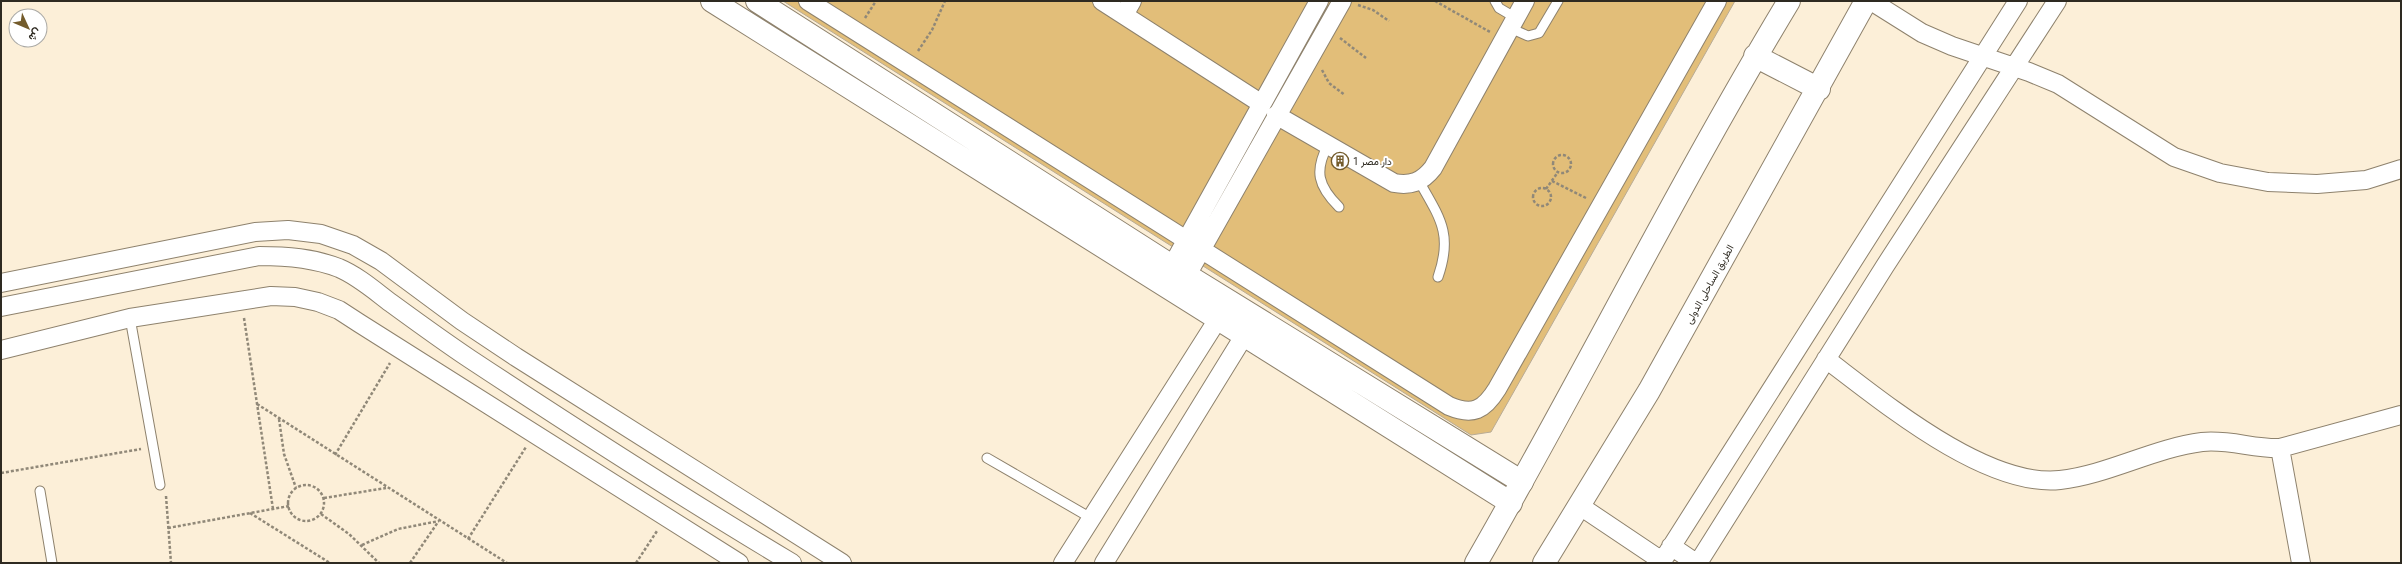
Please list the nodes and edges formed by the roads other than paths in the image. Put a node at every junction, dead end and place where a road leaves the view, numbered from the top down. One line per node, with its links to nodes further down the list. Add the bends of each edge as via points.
1 (712, 1): 35 (main road)
2 (757, 1): 30 (main road)
3 (808, 1): 28 (street)
4 (1102, 1): 16 (street)
5 (1320, 1): 22 (street)
6 (1342, 1): 23 (street)
7 (1495, 1): 17 (lane)
8 (1525, 1): 17 (street)
9 (1558, 1): 17 (lane, via 1539,33 1528,36)
10 (1717, 1): 29 (street, via 1497,389 1483,408 1460,411 1449,406)
11 (1789, 1): 18 (main road)
12 (1866, 1): 21 (main road, الطريق الساحلى الدولى)
13 (1871, 1): 19 (street, via 1922,33)
14 (2018, 1): 19 (street)
15 (2057, 1): 20 (street)
16 (1128, 8): 22 (street)
17 (1510, 28): 26 (street, via 1433,168)
18 (1756, 56): 21 (main road); 42 (main road, via 1674,200)
19 (1982, 57): 20 (street); 48 (street)
20 (2014, 67): 25 (street, via 2044,77 2072,91 2174,157 2220,173 2268,182 2317,184 2366,180); 38 (street)
21 (1819, 89): 46 (main road, الطريق الساحلى الدولى, via 1649,391)
22 (1262, 104): 28 (street)
23 (1276, 115): 24 (street); 29 (street)
24 (1328, 145): 26 (street, via 1394,183 1411,184); 27 (lane, via 1320,161 1320,178 1326,194)
25 (2401, 169)
26 (1419, 181): 31 (lane, via 1438,216 1445,236 1445,257)
27 (1339, 206)
28 (1186, 240): 29 (street); 30 (street)
29 (1202, 250): 30 (street)
30 (1179, 270): 42 (main road)
31 (1438, 277)
32 (1, 283): 52 (street, via 255,232 288,230 321,234 353,245 381,261 516,357)
33 (1, 307): 51 (street, via 260,256 314,260 340,269 365,283 446,343 696,506)
34 (130, 318): 37 (street); 43 (lane); 50 (street, via 271,296 295,297 339,310)
35 (1218, 320): 36 (main road); 47 (street)
36 (1244, 336): 45 (main road); 54 (street)
37 (1, 350)
38 (1826, 359): 40 (street, via 1917,427 1997,471 2018,478 2060,480 2180,446 2204,442 2228,442 2266,449); 57 (street)
39 (2401, 415): 40 (street)
40 (2280, 448): 58 (street)
41 (987, 458): 47 (lane)
42 (1522, 482): 45 (main road)
43 (160, 485)
44 (40, 491): 49 (lane)
45 (1511, 503): 55 (main road)
46 (1580, 506): 48 (street); 56 (main road, الطريق الساحلى الدولى)
47 (1091, 518): 53 (street)
48 (1665, 557): 57 (street)
49 (52, 563)
50 (739, 563)
51 (792, 563)
52 (842, 563)
53 (1063, 563)
54 (1104, 563)
55 (1476, 563)
56 (1544, 563)
57 (1697, 563)
58 (2301, 563)

